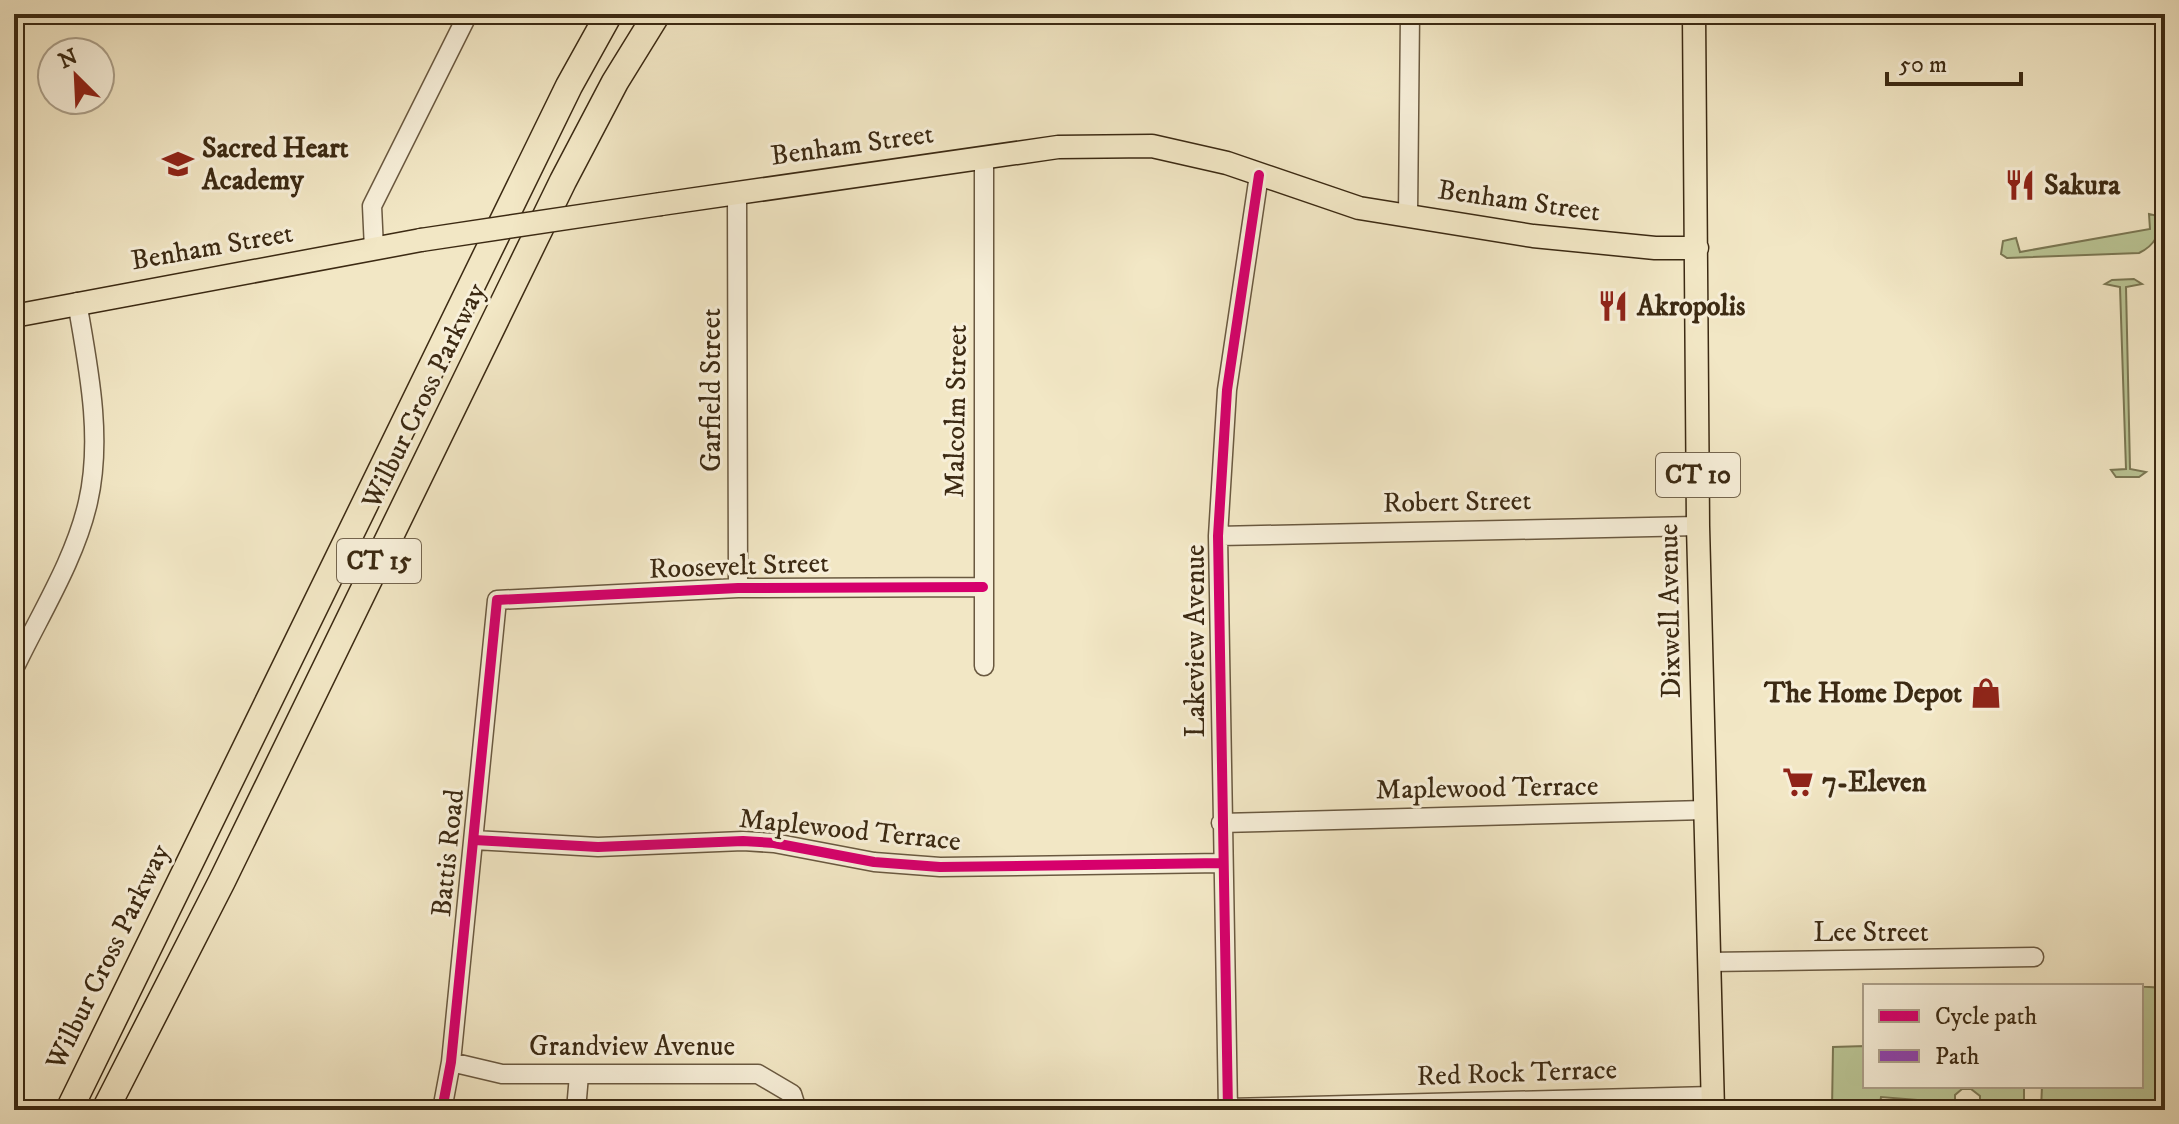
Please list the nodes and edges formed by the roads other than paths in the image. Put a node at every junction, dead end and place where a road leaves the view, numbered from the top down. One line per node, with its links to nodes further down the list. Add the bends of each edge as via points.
1 (609, 14): 31 (highway, Wilbur Cross Parkway / CT 15, via 569,86)
2 (657, 14): 32 (highway, Wilbur Cross Parkway / CT 15, via 563,181)
3 (1410, 14): 9 (street)
4 (1694, 14): 10 (main road, Dixwell Avenue / CT 10)
5 (462, 17): 11 (street, via 372,206)
6 (984, 157): 7 (main road, Benham Street, via 1131,144 1181,151); 8 (main road, Benham Street); 16 (street, Malcolm Street)
7 (1259, 175): 9 (main road, Benham Street, via 1329,200); 15 (street, Lakeview Avenue, via 1227,390)
8 (737, 192): 11 (main road, Benham Street, bridge); 17 (street, Garfield Street)
9 (1408, 215): 10 (main road, Benham Street, via 1546,238)
10 (1697, 248): 14 (main road, Dixwell Avenue / CT 10)
11 (374, 249): 12 (main road, Benham Street)
12 (77, 302): 13 (main road, Benham Street); 20 (street, via 94,431 88,503)
13 (14, 316)
14 (1698, 526): 15 (street, Robert Street); 21 (main road, Dixwell Avenue / CT 10)
15 (1218, 536): 22 (street, Lakeview Avenue)
16 (983, 587): 17 (street, Roosevelt Street); 19 (street, Malcolm Street)
17 (738, 588): 18 (street, Roosevelt Street)
18 (497, 600): 23 (street, Battis Road)
19 (984, 666)
20 (14, 669)
21 (1705, 810): 22 (street, Maplewood Terrace); 26 (main road, Dixwell Avenue / CT 10)
22 (1221, 823): 24 (street, Lakeview Avenue)
23 (474, 840): 24 (street, Maplewood Terrace, via 598,847 743,841 940,867); 27 (street, Battis Road)
24 (1222, 863): 30 (street, Lakeview Avenue)
25 (2034, 957): 26 (street, Lee Street)
26 (1708, 962): 29 (main road, Dixwell Avenue / CT 10)
27 (451, 1062): 28 (street, Grandview Avenue, via 502,1074); 33 (street, Battis Road)
28 (579, 1075): 34 (street); 35 (street, Grandview Avenue, via 758,1074 792,1094)
29 (1712, 1103): 30 (street, Red Rock Terrace)
30 (1228, 1109)
31 (69, 1110)
32 (105, 1110)
33 (442, 1110)
34 (576, 1110)
35 (797, 1110)

